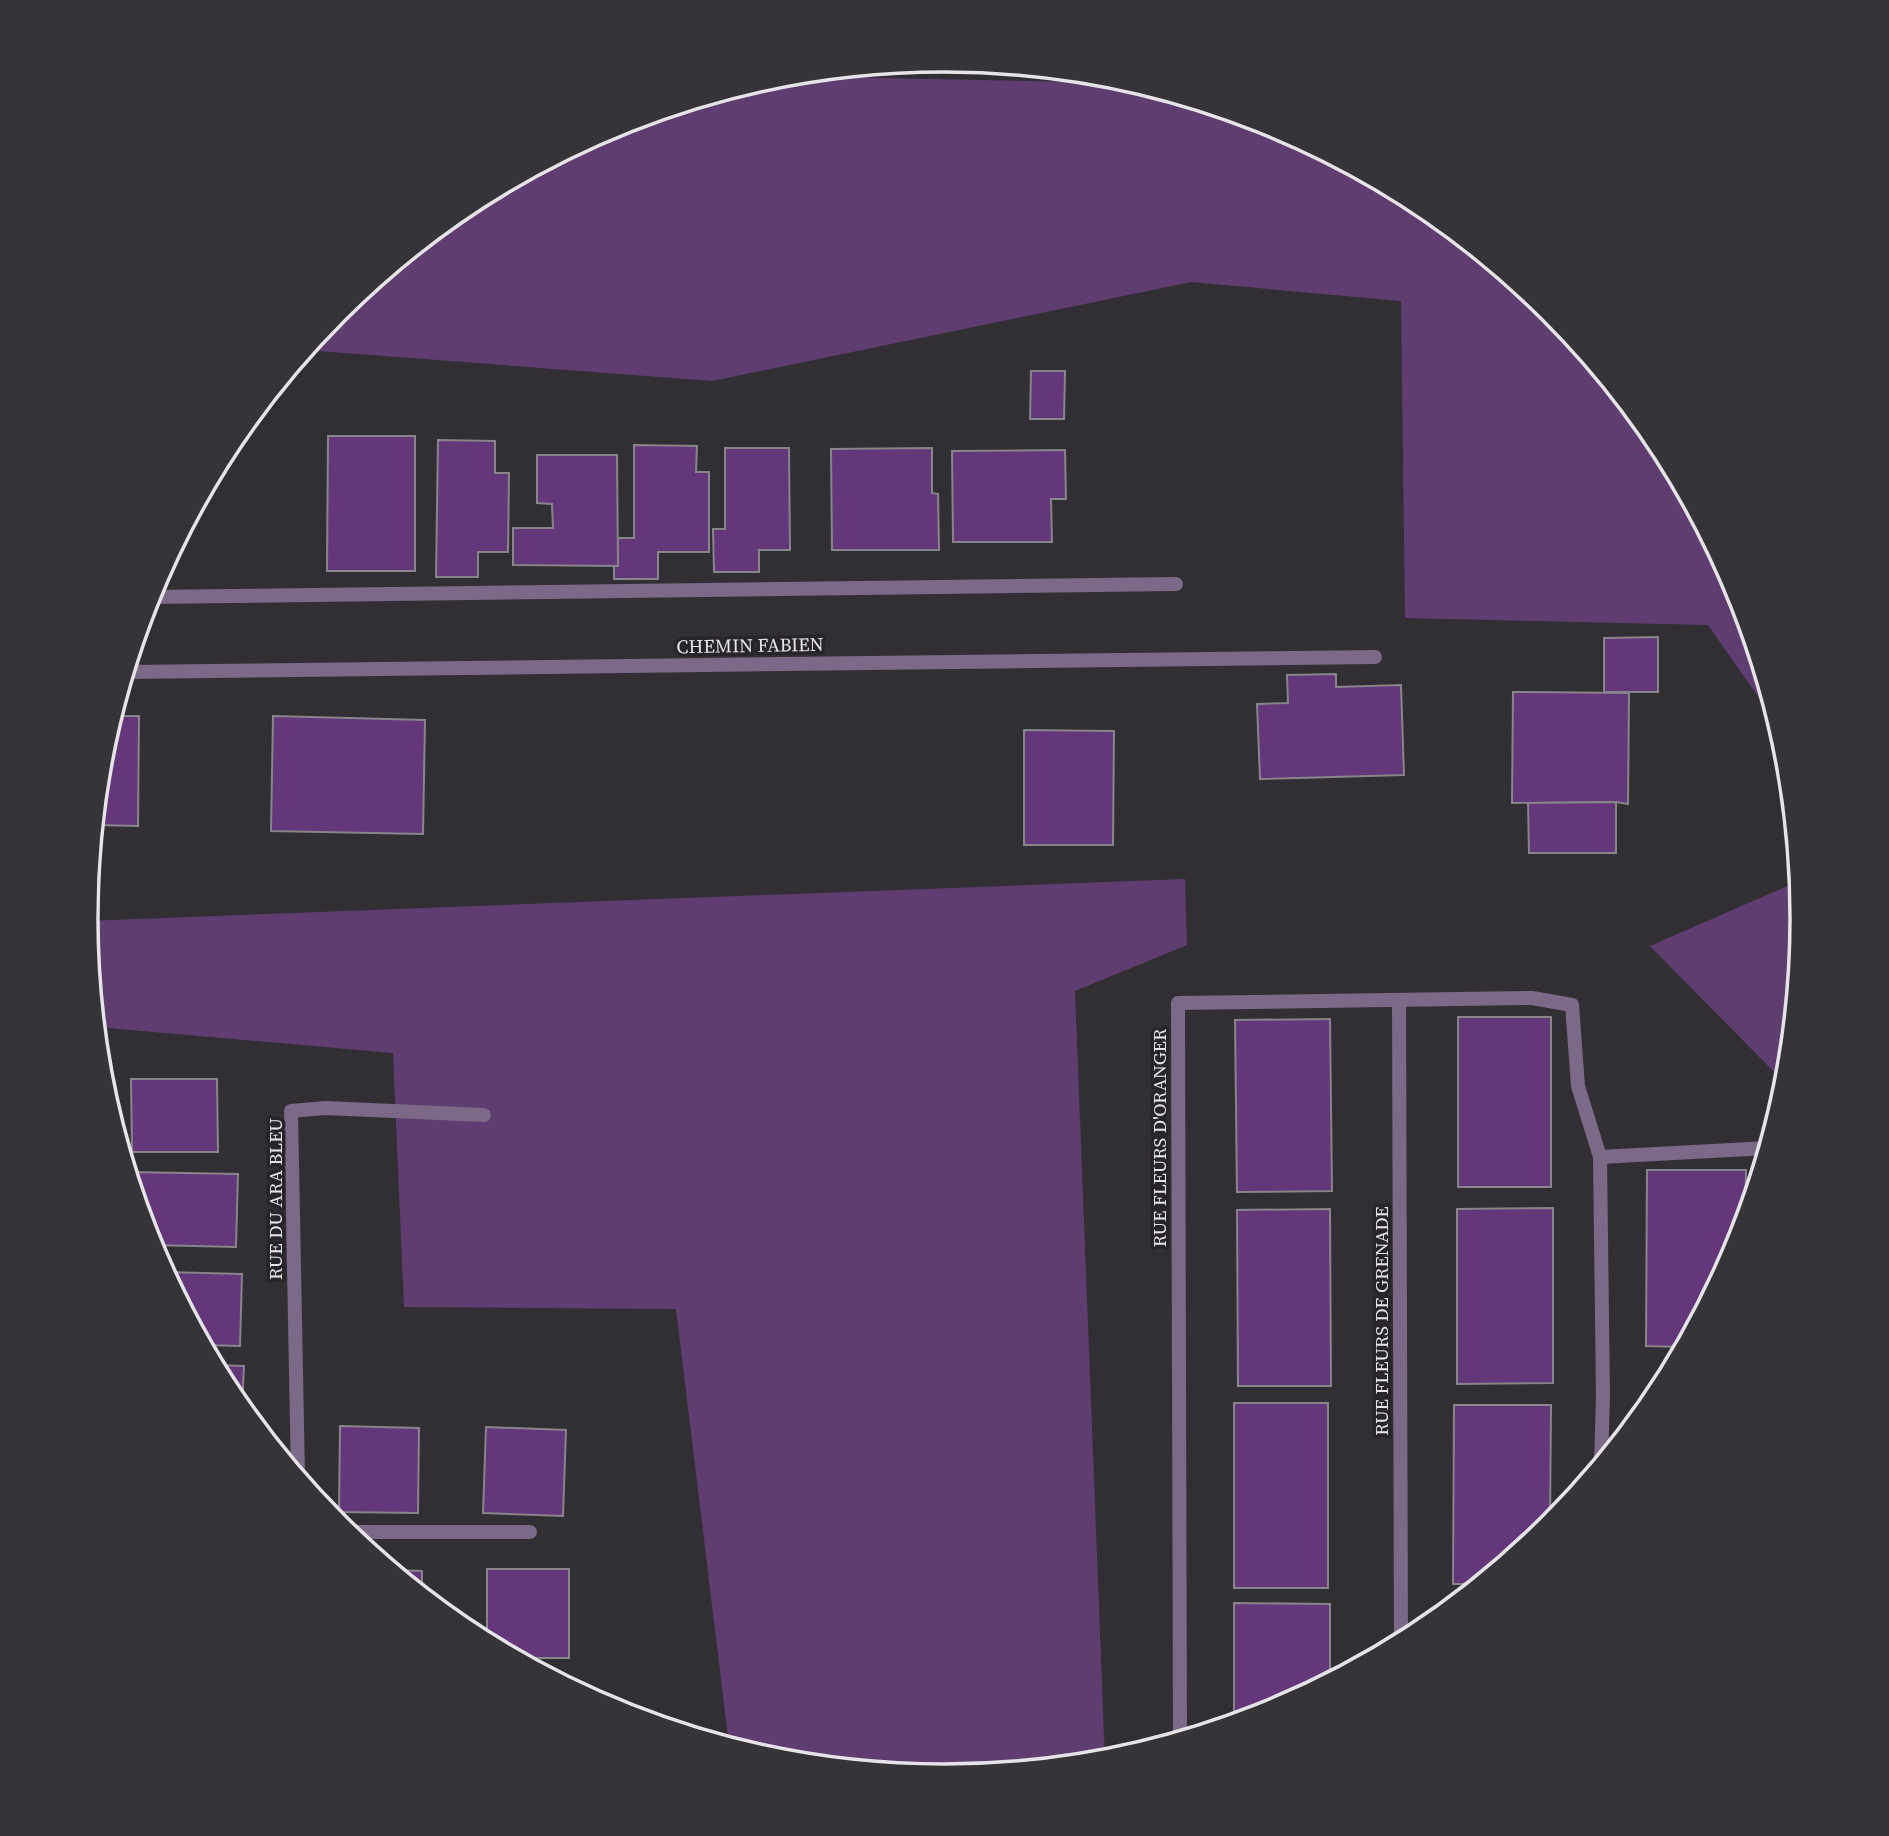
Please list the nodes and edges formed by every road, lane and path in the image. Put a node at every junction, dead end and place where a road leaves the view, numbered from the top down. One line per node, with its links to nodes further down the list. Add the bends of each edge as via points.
1 (1176, 584): 2 (street)
2 (162, 597)
3 (1375, 657): 4 (street, CHEMIN FABIEN)
4 (135, 672)
5 (1399, 1000): 8 (street, RUE FLEURS D'ORANGER, via 1532,999 1572,1005 1578,1086); 13 (street, RUE FLEURS DE GRENADE); 14 (street, RUE FLEURS D'ORANGER, via 1178,1003)
6 (484, 1115): 10 (street, RUE DU ARA BLEU, via 325,1108 291,1111)
7 (1759, 1148): 8 (street)
8 (1600, 1157): 9 (street)
9 (1601, 1451)
10 (298, 1463)
11 (363, 1532): 12 (street)
12 (530, 1532)
13 (1401, 1631)
14 (1180, 1730)

